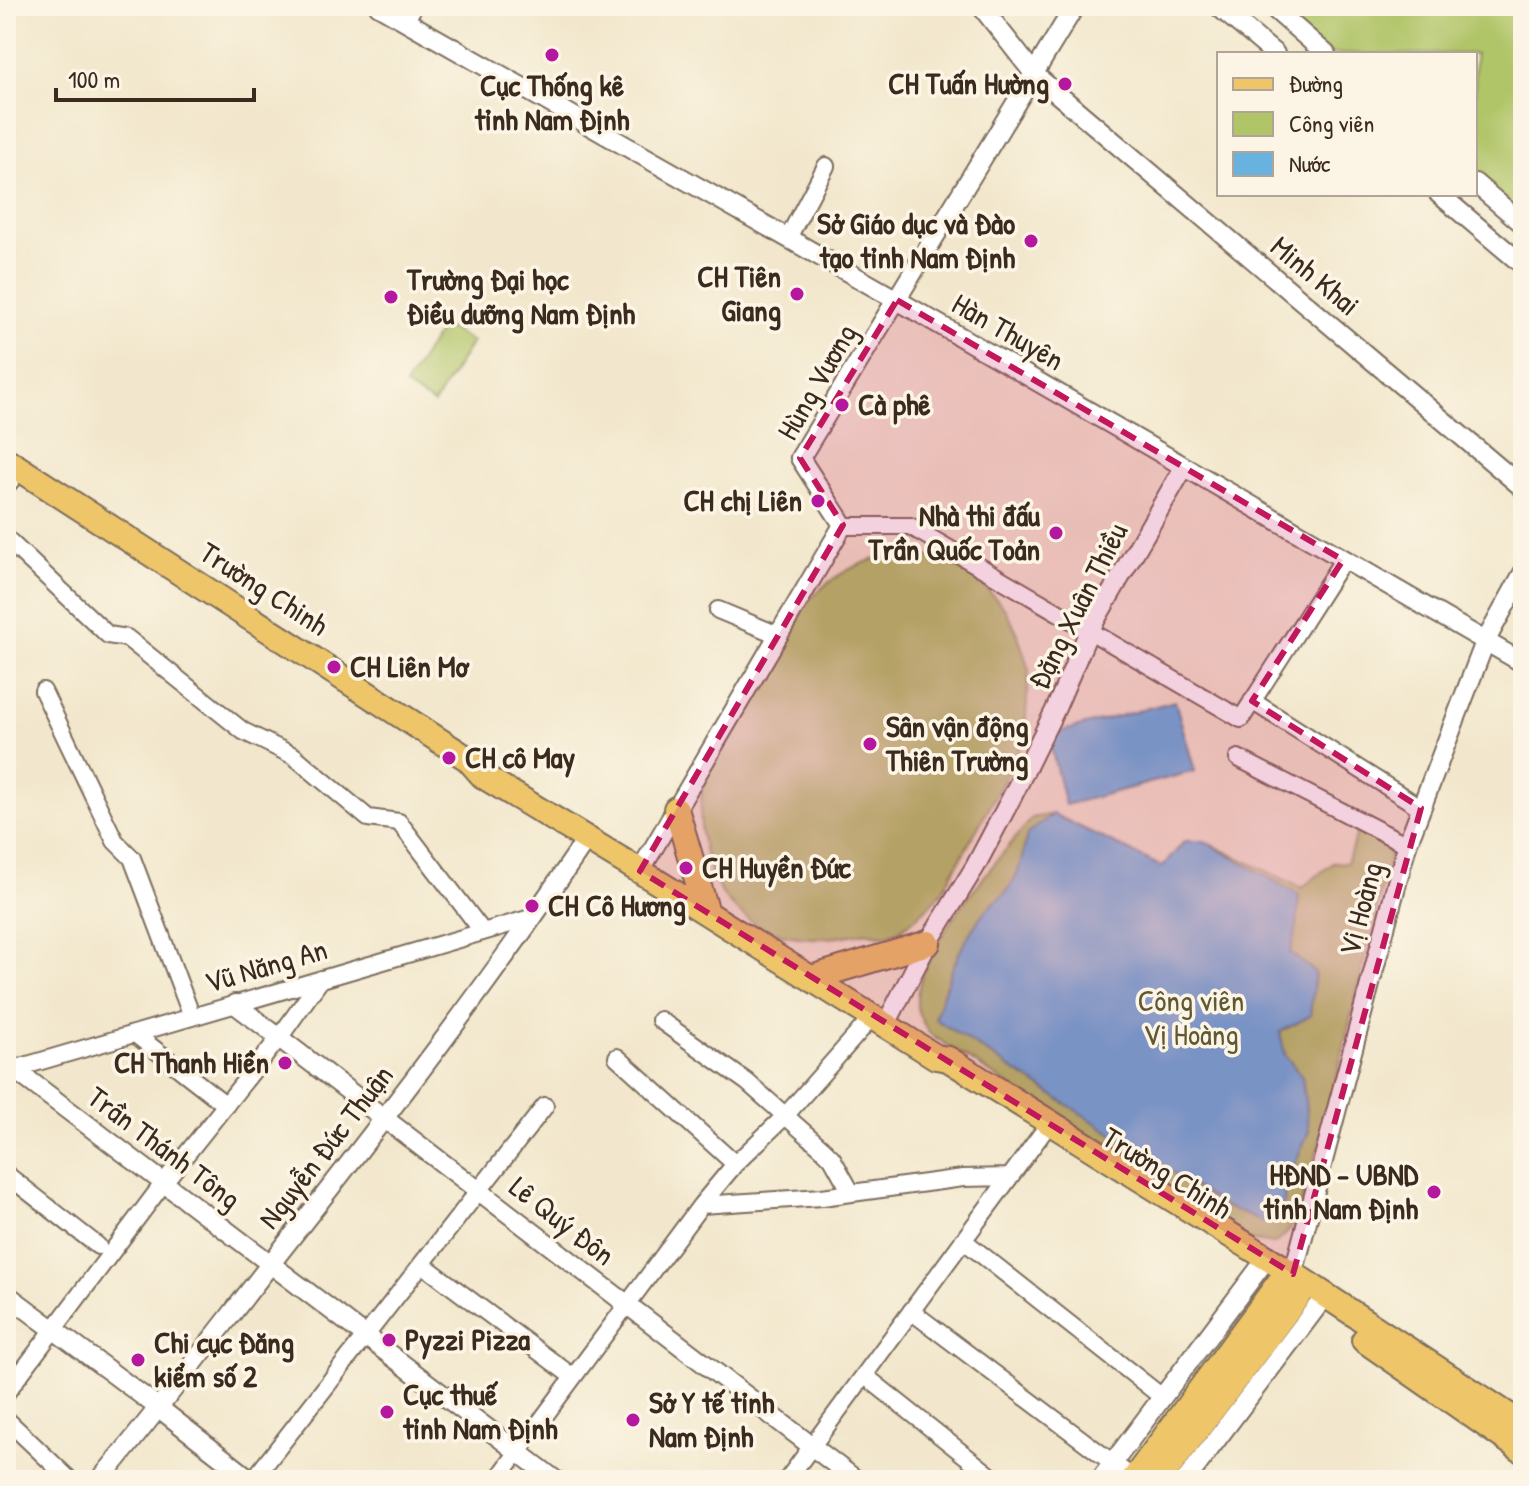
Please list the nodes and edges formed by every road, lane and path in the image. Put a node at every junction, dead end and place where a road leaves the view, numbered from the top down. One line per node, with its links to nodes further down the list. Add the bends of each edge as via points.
1 (379, 6): 6 (street, Hàn Thuyên)
2 (981, 6): 9 (street, Minh Khai)
3 (1075, 6): 9 (street, Hùng Vương)
4 (1218, 6): 7 (street)
5 (1271, 6): 8 (street)
6 (410, 13): 14 (street, Hàn Thuyên)
7 (1273, 52)
8 (1324, 52)
9 (1035, 75): 16 (street, Hùng Vương); 19 (street, Minh Khai)
10 (826, 166): 14 (street)
11 (1477, 185): 13 (street)
12 (1441, 196): 15 (street)
13 (1523, 224)
14 (788, 238): 16 (street, Hàn Thuyên)
15 (1523, 265)
16 (897, 300): 17 (street, Hàn Thuyên); 20 (street, Hùng Vương, via 800,458)
17 (1184, 467): 22 (street, Hàn Thuyên); 25 (street, Đặng Xuân Thiều)
18 (8, 475): 34 (main road, Trường Chinh, via 466,772 483,776)
19 (1523, 488)
20 (842, 526): 25 (street, via 910,526); 26 (street)
21 (6, 538): 39 (street, via 108,635 127,638 243,731 294,756 368,818 399,822)
22 (1343, 560): 27 (street, Hàn Thuyên); 30 (street)
23 (1523, 573): 27 (street, Vị Hoàng)
24 (718, 610): 26 (street)
25 (1089, 631): 30 (street, via 1241,719); 40 (street, Đặng Xuân Thiều, via 1014,793)
26 (778, 635): 33 (street)
27 (1485, 642): 28 (street, Hàn Thuyên); 32 (street, Vị Hoàng)
28 (1523, 663)
29 (43, 691): 44 (street, via 115,841 132,858)
30 (1252, 701): 32 (street)
31 (1238, 758): 35 (street)
32 (1421, 808): 35 (street, Vị Hoàng)
33 (676, 809): 36 (street); 37 (main road)
34 (586, 840): 36 (main road, Trường Chinh); 38 (street, Nguyễn Đức Thuận)
35 (1407, 845): 68 (street, Vị Hoàng)
36 (640, 871): 37 (main road, Trường Chinh)
37 (707, 913): 41 (main road, Trường Chinh)
38 (534, 917): 39 (street, Vũ Năng An); 55 (street, Nguyễn Đức Thuận)
39 (483, 932): 42 (street, Vũ Năng An)
40 (928, 943): 41 (main road); 46 (street, Đặng Xuân Thiều)
41 (811, 978): 46 (main road, Trường Chinh)
42 (321, 979): 43 (street, Vũ Năng An); 48 (street)
43 (235, 1004): 44 (street, Vũ Năng An); 48 (street, Lê Quý Đôn)
44 (192, 1017): 47 (street, Vũ Năng An)
45 (660, 1020): 54 (street, via 711,1054)
46 (879, 1020): 50 (main road, Trường Chinh); 54 (street)
47 (135, 1034): 51 (street, Vũ Năng An); 52 (street)
48 (279, 1038): 52 (street); 55 (street, Lê Quý Đôn)
49 (617, 1057): 57 (street)
50 (936, 1057): 56 (main road, Trường Chinh, via 943,1068); 68 (main road, Trường Chinh, via 948,1059)
51 (10, 1066): 60 (street, Trần Thánh Tông)
52 (226, 1105): 60 (street)
53 (545, 1106): 61 (street)
54 (785, 1116): 57 (street); 62 (street, via 832,1158)
55 (385, 1118): 61 (street, Lê Quý Đôn); 67 (street, Nguyễn Đức Thuận)
56 (1043, 1132): 59 (street); 68 (main road, Trường Chinh)
57 (735, 1164): 63 (street)
58 (6, 1174): 65 (street)
59 (1010, 1177): 62 (street); 64 (street)
60 (165, 1181): 67 (street, Trần Thánh Tông); 72 (street)
61 (479, 1192): 66 (street); 70 (street, Lê Quý Đôn)
62 (851, 1192): 63 (street)
63 (701, 1205): 70 (street)
64 (963, 1240): 71 (street); 77 (street)
65 (98, 1246)
66 (422, 1264): 73 (street); 75 (street)
67 (270, 1265): 73 (street, Trần Thánh Tông); 78 (street, Nguyễn Đức Thuận)
68 (1291, 1283): 77 (street); 80 (main road, Trường Chinh); 82 (main road, Trường Chinh); 85 (main road); 95 (main road); 96 (street)
69 (6, 1294): 72 (street)
70 (626, 1306): 75 (street); 81 (street, Lê Quý Đôn)
71 (911, 1311): 74 (street); 84 (street)
72 (52, 1331): 76 (street); 78 (street)
73 (366, 1336): 83 (street, Trần Thánh Tông); 88 (street)
74 (864, 1375): 81 (street); 93 (street)
75 (573, 1377): 83 (street)
76 (6, 1393)
77 (1162, 1397): 84 (street)
78 (159, 1408): 87 (street, Nguyễn Đức Thuận); 88 (street)
79 (6, 1419): 86 (street)
80 (1523, 1425)
81 (812, 1447): 91 (street); 92 (street, Lê Quý Đôn)
82 (1523, 1451)
83 (518, 1452): 89 (street); 90 (street, Trần Thánh Tông)
84 (1113, 1463): 85 (street); 94 (street)
85 (1133, 1479)
86 (70, 1480)
87 (100, 1480)
88 (252, 1480)
89 (497, 1480)
90 (555, 1480)
91 (787, 1480)
92 (856, 1480)
93 (996, 1480)
94 (1100, 1480)
95 (1159, 1480)
96 (1186, 1480)

